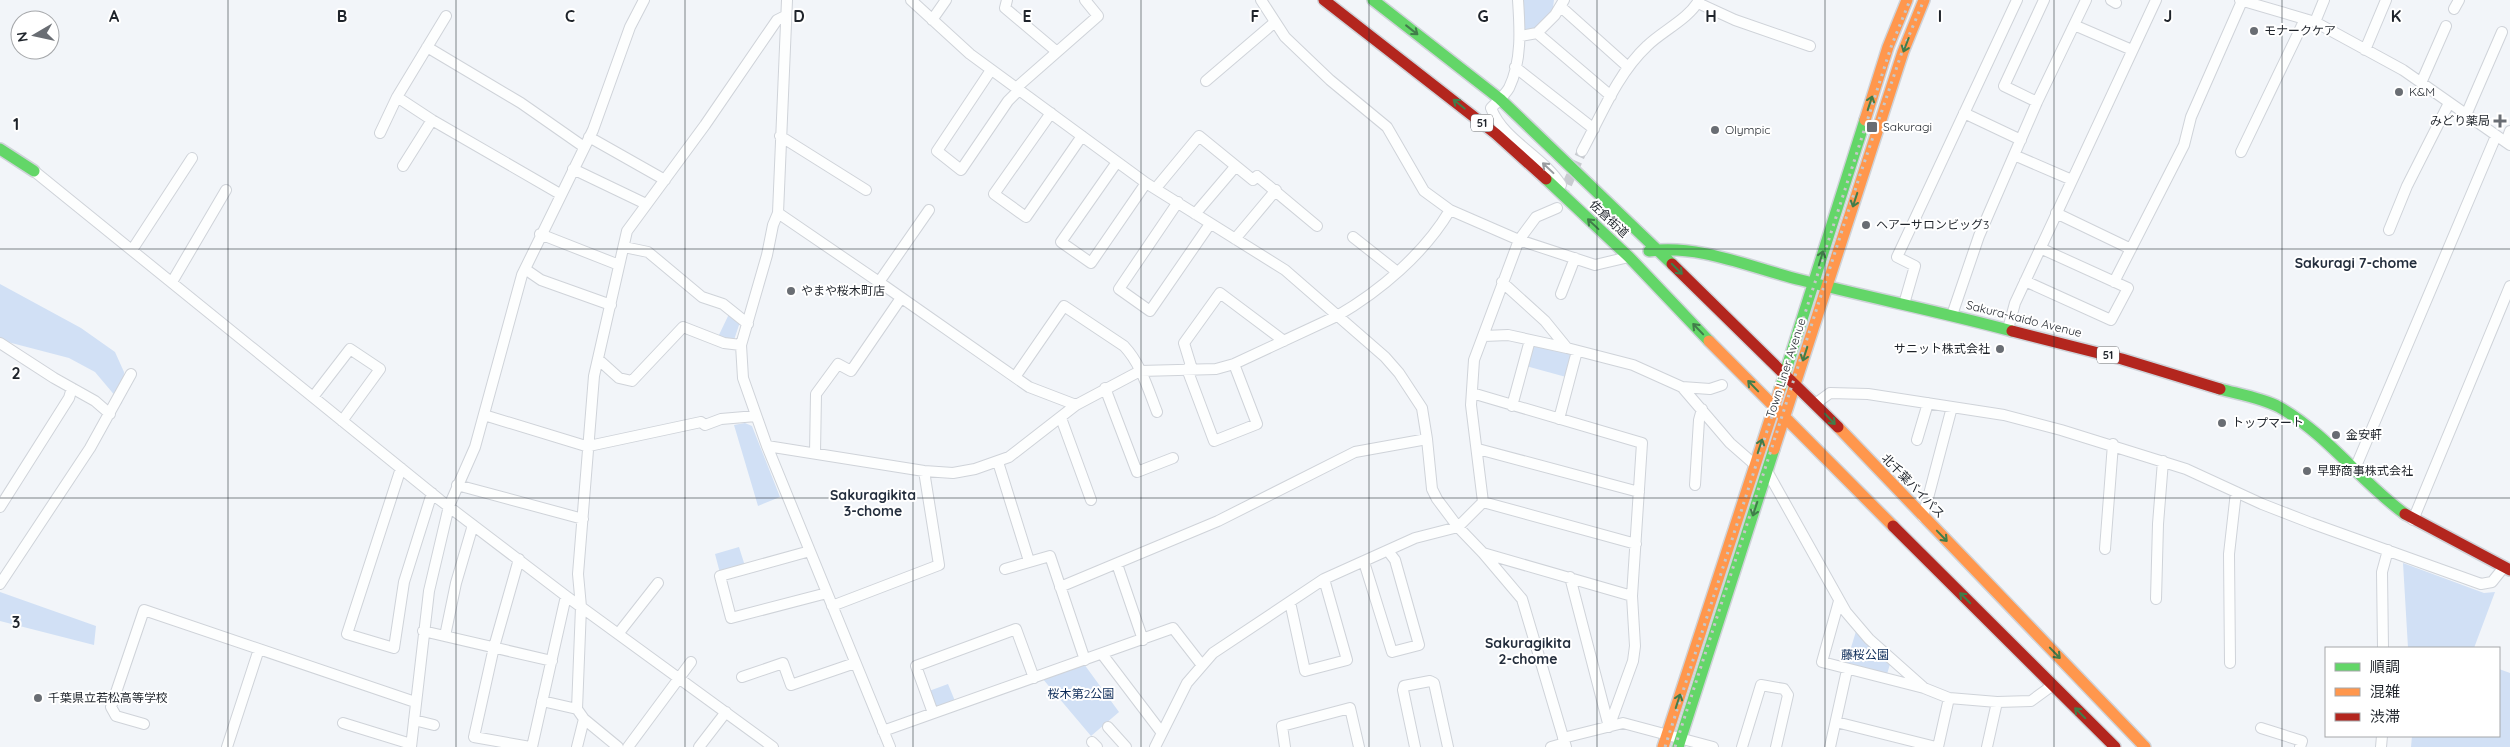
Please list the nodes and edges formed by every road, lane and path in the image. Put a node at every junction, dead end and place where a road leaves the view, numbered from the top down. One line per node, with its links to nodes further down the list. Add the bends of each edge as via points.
1 (644, 0): 58 (street, via 630,27)
2 (786, 0): 23 (street)
3 (911, 0): 24 (street)
4 (946, 0): 24 (street)
5 (1007, 0): 36 (street, via 1005,8)
6 (1085, 0): 36 (street, via 1098,16)
7 (1261, 0): 26 (street)
8 (1324, 0): 81 (main road, 佐倉街道 / 51, one-way to 8, via 1496,134)
9 (1373, 0): 45 (main road, 佐倉街道 / 51, one-way to 45)
10 (1518, 0): 31 (street)
11 (1907, 0): 110 (main road, Town Liner Avenue, one-way to 11, via 1882,65)
12 (1924, 0): 112 (main road, Town Liner Avenue, one-way to 112, via 1903,52)
13 (2017, 0): 49 (street)
14 (2044, 0): 46 (street, via 2004,86)
15 (2086, 0): 27 (street)
16 (2156, 0): 34 (street)
17 (2241, 0): 25 (street); 97 (street, via 2191,117 2184,145)
18 (2324, 0): 25 (street)
19 (2386, 0): 35 (street)
20 (1699, 1): 32 (street, via 1735,20); 38 (street, via 1646,46)
21 (1559, 6): 30 (street); 38 (street)
22 (446, 16): 33 (street)
23 (785, 16): 55 (street); 72 (street, via 776,20)
24 (932, 20): 39 (street)
25 (2310, 20): 35 (street); 64 (street)
26 (1275, 22): 40 (street); 84 (street, via 1304,55 1386,127 1424,192)
27 (2074, 24): 34 (street); 46 (street)
28 (2446, 26): 41 (street)
29 (2502, 32): 50 (street)
30 (1537, 33): 31 (street); 43 (street)
31 (1521, 36): 37 (street)
32 (1810, 46)
33 (427, 47): 44 (street); 61 (street, via 521,103)
34 (2132, 50): 73 (street)
35 (2365, 50): 41 (street)
36 (1056, 51): 42 (street)
37 (1515, 67): 45 (street, via 1508,89); 52 (street)
38 (1628, 67): 43 (street)
39 (991, 70): 42 (street); 42 (street, via 937,151 961,170)
40 (1206, 81)
41 (2421, 83): 47 (street)
42 (1017, 89): 48 (street)
43 (1611, 96): 52 (street)
44 (397, 97): 51 (street); 54 (street)
45 (1500, 99): 81 (street, one-way to 45, via 1554,173 1496,121 1491,108); 98 (main road, 佐倉街道 / 51)
46 (2037, 102): 59 (street)
47 (2449, 103): 50 (street); 90 (street, via 2407,186)
48 (1051, 113): 56 (street); 56 (street, via 994,194 1026,217)
49 (1964, 113): 59 (street); 115 (street, via 1896,257 1915,266)
50 (2466, 115): 57 (street)
51 (432, 120): 68 (street); 78 (street)
52 (1594, 129): 63 (street)
53 (2510, 131): 60 (street)
54 (380, 133)
55 (780, 136): 76 (street); 85 (street)
56 (1082, 136): 67 (street)
57 (2496, 136): 60 (street); 170 (street)
58 (590, 137): 61 (street); 72 (street)
59 (2021, 140): 65 (street)
60 (2508, 143)
61 (584, 147): 70 (street)
62 (0, 148): 71 (main road)
63 (1582, 151)
64 (2241, 152)
65 (2014, 155): 73 (street); 117 (street, via 1979,236)
66 (192, 158): 99 (street)
67 (1117, 162): 74 (street); 74 (street, via 1061,242 1091,263)
68 (403, 166)
69 (1235, 167): 74 (street, via 1199,136); 77 (street, via 1253,180 1257,176); 87 (street)
70 (573, 169): 78 (street); 80 (street)
71 (34, 171): 99 (street)
72 (665, 180): 80 (street)
73 (2072, 180): 86 (street)
74 (1151, 186): 79 (street)
75 (226, 190): 106 (street)
76 (866, 190)
77 (1276, 190): 89 (street); 93 (street)
78 (560, 194): 91 (street)
79 (1178, 202): 87 (street); 88 (street, via 1119,289 1150,311)
80 (646, 204): 95 (street, via 627,231)
81 (1576, 207): 100 (main road, 佐倉街道 / 51, one-way to 81)
82 (1557, 208): 94 (street, via 1536,217)
83 (928, 210): 107 (street)
84 (1450, 210): 94 (street); 104 (street, via 1431,238)
85 (778, 213): 107 (street); 119 (street)
86 (2056, 213): 96 (street); 97 (street)
87 (1195, 214): 88 (street)
88 (1210, 224): 93 (street)
89 (1317, 226)
90 (2389, 230)
91 (540, 234): 102 (street); 103 (street)
92 (1353, 237): 104 (street)
93 (1235, 239): 118 (street, via 1285,270)
94 (1518, 240): 101 (street); 108 (street)
95 (624, 247): 102 (street); 119 (street, via 648,252 702,296 723,304)
96 (2040, 248): 105 (street); 109 (street)
97 (2131, 248): 109 (street)
98 (1657, 249): 100 (main road, 佐倉街道 / 51); 110 (main road, Sakura-kaido Avenue / 51, via 1692,250); 132 (main road, 北千葉バイパス / 51, one-way to 132)
99 (132, 250): 106 (street)
100 (1629, 257): 101 (street, via 1595,265); 145 (main road, 51, one-way to 100)
101 (1575, 258): 113 (street)
102 (619, 265): 116 (street)
103 (525, 269): 116 (street, via 541,280); 150 (street)
104 (1396, 271): 118 (street)
105 (2025, 281): 109 (street, via 2111,320 2128,288); 120 (street, via 2014,303)
106 (172, 282): 140 (street)
107 (879, 282): 114 (street)
108 (1502, 282): 121 (street); 126 (street)
109 (2114, 282)
110 (1814, 284): 112 (main road, Sakura-kaido Avenue / 51); 132 (main road, Town Liner Avenue)
111 (2510, 286): 182 (street)
112 (1827, 287): 115 (main road, Sakura-kaido Avenue / 51); 135 (main road, Town Liner Avenue, one-way to 135)
113 (1561, 294)
114 (901, 298): 133 (street); 162 (street, via 851,371 838,364 816,394)
115 (1904, 304): 117 (main road, Sakura-kaido Avenue / 51)
116 (611, 305): 127 (street)
117 (1952, 315): 120 (main road, Sakura-kaido Avenue / 51)
118 (1337, 316): 123 (street); 156 (street, via 1400,373 1422,408)
119 (748, 324): 125 (street)
120 (2008, 329): 170 (main road, Sakura-kaido Avenue / 51, via 2122,359 2277,406 2306,425)
121 (1484, 336): 122 (street, via 1508,335); 139 (street, via 1474,360)
122 (1530, 340): 126 (street); 144 (street)
123 (1284, 341): 128 (street); 129 (street, via 1220,293 1184,342)
124 (0, 343): 137 (street)
125 (741, 345): 127 (street, via 724,344 683,327 632,381 619,378); 151 (street, via 743,378)
126 (1572, 349): 136 (street, via 1633,365); 154 (street)
127 (599, 360): 160 (street, via 594,376)
128 (1234, 364): 129 (street, via 1216,369); 129 (street, via 1257,424 1214,442)
129 (1189, 370): 130 (street)
130 (1140, 371): 133 (street, via 1124,346 1064,306); 138 (street); 148 (street)
131 (132, 374): 149 (street)
132 (1784, 374): 135 (main road, 北千葉バイパス / 51); 145 (main road, Town Liner Avenue)
133 (1015, 377): 143 (street, via 1029,387)
134 (1722, 385): 136 (street, via 1710,389)
135 (1795, 385): 142 (main road, 北千葉バイパス / 51); 153 (main road, Town Liner Avenue)
136 (1682, 387): 147 (street)
137 (72, 388): 149 (street); 179 (street, via 69,398)
138 (1104, 388): 143 (street); 163 (street, via 1137,472)
139 (1472, 393): 144 (street); 161 (street)
140 (313, 397): 155 (street); 155 (street, via 350,349 380,369)
141 (1928, 402): 142 (street, via 1830,393); 146 (street); 157 (street)
142 (1815, 404): 180 (main road, 北千葉バイパス / 51, one-way to 180)
143 (1076, 405): 152 (street)
144 (1512, 406): 154 (street)
145 (1773, 407): 153 (main road, 51); 166 (main road, Town Liner Avenue, one-way to 145)
146 (1952, 407): 158 (street, via 2004,415); 180 (street)
147 (1702, 409): 166 (street, via 1730,443); 172 (street)
148 (1156, 412)
149 (110, 414): 200 (street)
150 (484, 415): 160 (street); 171 (street, via 475,448)
151 (756, 416): 159 (street); 160 (street, via 705,425 701,422)
152 (1061, 418): 165 (street, via 1022,449); 176 (street)
153 (1784, 418): 169 (main road, Town Liner Avenue); 228 (main road, 51, one-way to 153)
154 (1559, 419): 173 (street, via 1642,443)
155 (342, 421): 167 (street)
156 (1427, 439): 184 (street, via 1432,489); 194 (street, via 1355,452 1218,521)
157 (1917, 440)
158 (2114, 444): 164 (street); 186 (street)
159 (767, 446): 162 (street); 188 (street)
160 (589, 447): 181 (street)
161 (1478, 449): 173 (street); 177 (street)
162 (815, 453): 168 (street)
163 (1172, 458)
164 (2163, 460): 174 (street); 205 (street)
165 (998, 462): 168 (street, via 953,473); 192 (street)
166 (1754, 464): 248 (main road, Town Liner Avenue, one-way to 166)
167 (401, 468): 175 (street); 175 (street, via 347,634 394,648 404,582)
168 (924, 471): 208 (street, via 938,565)
169 (1767, 471): 206 (street); 250 (main road, Town Liner Avenue, one-way to 250)
170 (2354, 471): 182 (main road, Sakura-kaido Avenue / 51)
171 (456, 485): 178 (street); 181 (street)
172 (1695, 485)
173 (1639, 492): 185 (street)
174 (2236, 492): 187 (street); 222 (street, via 2229,554)
175 (432, 493): 178 (street)
176 (1090, 500)
177 (1483, 502): 184 (street); 185 (street)
178 (449, 506): 183 (street); 210 (street)
179 (0, 507)
180 (1923, 516): 274 (main road, 北千葉バイパス / 51, one-way to 274)
181 (582, 519): 209 (street, via 578,574)
182 (2413, 520): 196 (main road, Sakura-kaido Avenue / 51)
183 (473, 525): 191 (street); 212 (street)
184 (1458, 527): 189 (street, via 1414,538); 190 (street)
185 (1636, 544): 204 (street)
186 (2105, 548)
187 (2388, 550): 196 (street, via 2481,584 2492,582); 215 (street, via 2382,572)
188 (810, 551): 202 (street); 202 (street, via 720,576 731,618)
189 (1388, 551): 193 (street); 193 (street, via 1395,560 1419,645 1392,652)
190 (1483, 553): 197 (street); 249 (street, via 1526,608)
191 (519, 559): 203 (street); 214 (street)
192 (1029, 561): 195 (street); 201 (street, via 1050,556)
193 (1364, 562): 198 (street)
194 (1117, 564): 201 (street); 213 (street)
195 (1005, 569)
196 (2507, 569)
197 (1570, 577): 204 (street); 244 (street)
198 (1324, 579): 207 (street); 207 (street, via 1347,660 1305,671)
199 (658, 583): 211 (street)
200 (0, 584)
201 (1060, 587): 218 (street)
202 (826, 593): 208 (street)
203 (566, 596): 209 (street); 219 (street)
204 (1632, 596): 244 (street, via 1636,631 1634,654)
205 (2156, 598)
206 (1839, 600): 224 (street, via 1822,662); 229 (street, via 1869,638)
207 (1290, 602): 223 (street)
208 (832, 606): 221 (street)
209 (581, 607): 211 (street); 234 (street)
210 (423, 631): 212 (street); 232 (street)
211 (618, 634): 226 (street)
212 (444, 636): 214 (street)
213 (1143, 640): 217 (street); 223 (street, via 1173,628)
214 (494, 647): 219 (street); 253 (street, via 474,737)
215 (2383, 647)
216 (259, 649): 232 (street); 241 (street, via 144,610 111,708 116,716); 252 (street)
217 (1102, 654): 218 (street); 247 (street)
218 (1085, 660): 227 (street)
219 (552, 661): 231 (street)
220 (691, 662): 226 (street)
221 (855, 663): 225 (street, via 791,685 783,663); 246 (street)
222 (2230, 663)
223 (1201, 664): 247 (street, via 1187,683)
224 (1847, 670): 229 (street); 239 (street)
225 (742, 677)
226 (679, 678): 235 (street); 256 (street)
227 (1034, 678): 236 (street); 236 (street, via 1016,629 916,666)
228 (2053, 685): 233 (street, via 2031,700); 273 (main road, 51, one-way to 228)
229 (1924, 688): 230 (street)
230 (1949, 698): 233 (street); 271 (street)
231 (542, 701): 234 (street); 253 (street)
232 (415, 702): 238 (street)
233 (1996, 702): 272 (street)
234 (577, 709): 237 (street)
235 (726, 712): 257 (street); 258 (street)
236 (933, 713): 246 (street)
237 (584, 719): 254 (street); 255 (street)
238 (414, 720): 242 (street); 251 (street)
239 (1836, 722): 270 (street); 271 (street)
240 (343, 723): 251 (street)
241 (144, 724)
242 (434, 725)
243 (1108, 727): 260 (street)
244 (1609, 727): 248 (street, via 1624,723); 249 (street)
245 (2261, 728): 275 (street, via 2302,741)
246 (884, 730): 259 (street)
247 (1162, 733): 261 (street)
248 (1665, 741): 250 (street)
249 (1565, 743): 266 (street)
250 (1679, 743): 267 (street)
251 (411, 746)
252 (227, 747)
253 (531, 747)
254 (577, 747)
255 (618, 747)
256 (628, 747)
257 (699, 747)
258 (773, 747)
259 (890, 747)
260 (1126, 747)
261 (1155, 747)
262 (1285, 747): 263 (street, via 1282,726 1350,708)
263 (1359, 747)
264 (1415, 747): 265 (street, via 1403,690 1404,686 1430,681 1434,682)
265 (1448, 747)
266 (1551, 747)
267 (1713, 747)
268 (1742, 747): 269 (street, via 1760,685 1784,689 1788,695)
269 (1776, 747)
270 (1830, 747)
271 (1937, 747)
272 (1987, 747)
273 (2115, 747)
274 (2145, 747)
275 (2300, 747)

